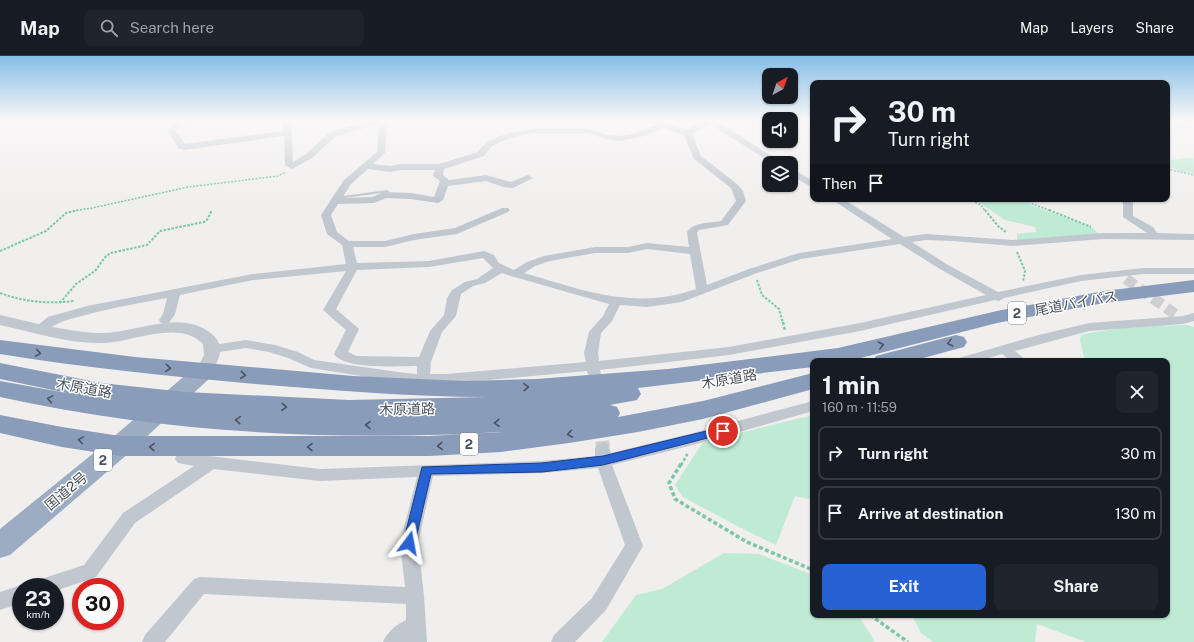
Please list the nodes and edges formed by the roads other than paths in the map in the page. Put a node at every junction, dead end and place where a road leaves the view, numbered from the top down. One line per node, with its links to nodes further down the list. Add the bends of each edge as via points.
1 (287, 147): 2 (street, via 289,165 292,166)
2 (318, 147)
3 (381, 147): 8 (street, via 380,153)
4 (486, 147): 9 (street, via 481,154)
5 (693, 147): 23 (street, via 697,157 734,186 741,201 724,223 696,228 692,232)
6 (753, 147): 7 (street)
7 (767, 156)
8 (367, 166): 9 (street, via 390,169); 15 (street, via 347,182)
9 (440, 167): 13 (street, via 438,176 445,180)
10 (798, 175): 12 (street)
11 (528, 178): 13 (street, via 513,185 486,178)
12 (810, 183)
13 (443, 184): 15 (street, via 438,200 384,195 374,200)
14 (388, 191): 15 (lane)
15 (335, 200): 22 (street, via 326,215 332,234)
16 (841, 202): 21 (street)
17 (1128, 202): 19 (street, via 1128,217 1149,229)
18 (505, 210): 22 (street, via 457,231 385,244)
19 (1154, 236): 20 (street); 21 (street, via 1104,236 1013,243 953,238)
20 (1194, 238)
21 (903, 241): 29 (street, via 799,256 753,270); 32 (street)
22 (347, 244): 24 (street)
23 (694, 251): 27 (street, via 647,246 628,250 595,250 548,258 531,264); 29 (street)
24 (352, 267): 25 (street, via 429,264 484,254); 30 (street, via 253,277); 48 (street, via 329,310 353,329 341,354 355,360)
25 (502, 268): 27 (street); 48 (street, via 482,281 469,284 456,292 450,316 436,331)
26 (1194, 271): 32 (street, via 1143,271 1122,276 1081,278)
27 (515, 274): 33 (street)
28 (1194, 286): 41 (highway, 尾道バイパス / 2, one-way to 28, via 1004,316 1104,297)
29 (702, 290): 33 (street, via 682,298 647,303)
30 (174, 294): 36 (street); 37 (street, via 69,314)
31 (1194, 294): 44 (highway, 尾道バイパス / 2, one-way to 44, via 1137,301 1075,313)
32 (999, 297): 52 (street, via 786,341)
33 (616, 301): 52 (street, via 608,318 595,332)
34 (1184, 317): 40 (street, via 1088,327)
35 (0, 320): 37 (street)
36 (165, 320)
37 (40, 328): 39 (street, via 70,335 110,337 168,328 190,328 202,332 210,340)
38 (0, 347): 51 (highway, one-way to 51, via 87,360)
39 (213, 349): 51 (street, via 211,360); 53 (street, via 246,344 293,355 311,364)
40 (1004, 349): 45 (street); 46 (street)
41 (844, 354): 42 (highway, one-way to 41); 43 (highway, 木原道路 / 2)
42 (816, 358)
43 (827, 358)
44 (895, 358)
45 (974, 358)
46 (1016, 358)
47 (810, 359): 51 (highway, one-way to 47, via 432,389 493,389 673,375)
48 (424, 362): 53 (street)
49 (810, 362): 59 (highway, 木原道路 / 2, one-way to 49, via 495,406 582,400 671,389)
50 (0, 371): 57 (highway, 木原道路 / 2)
51 (204, 371): 61 (highway, 国道2号 / 2)
52 (593, 371): 53 (street)
53 (423, 379)
54 (810, 381): 59 (highway, 木原道路 / 2, one-way to 59, via 678,404 583,416 496,423 399,426 298,424)
55 (810, 381): 62 (highway, 2, one-way to 62, via 703,410 638,423 501,442 428,446)
56 (0, 389): 57 (highway, 木原道路 / 2, one-way to 56, via 23,394)
57 (109, 400): 59 (highway, 木原道路 / 2)
58 (810, 407): 63 (street, via 693,439)
59 (210, 410)
60 (0, 424): 61 (highway, one-way to 60)
61 (120, 446): 62 (highway, 2, one-way to 61); 66 (highway, 国道2号 / 2)
62 (186, 447): 64 (street, via 183,459)
63 (603, 454): 65 (street, via 542,467); 74 (street, via 634,546 599,604)
64 (211, 463): 65 (street, via 320,475); 67 (street, via 129,518 90,571)
65 (426, 470): 68 (street, via 409,543)
66 (0, 546)
67 (64, 579)
68 (415, 596): 71 (street); 72 (street, via 200,585)
69 (12, 597): 70 (street)
70 (0, 600)
71 (417, 634): 73 (street, via 408,629)
72 (152, 642)
73 (393, 642)
74 (561, 642)

